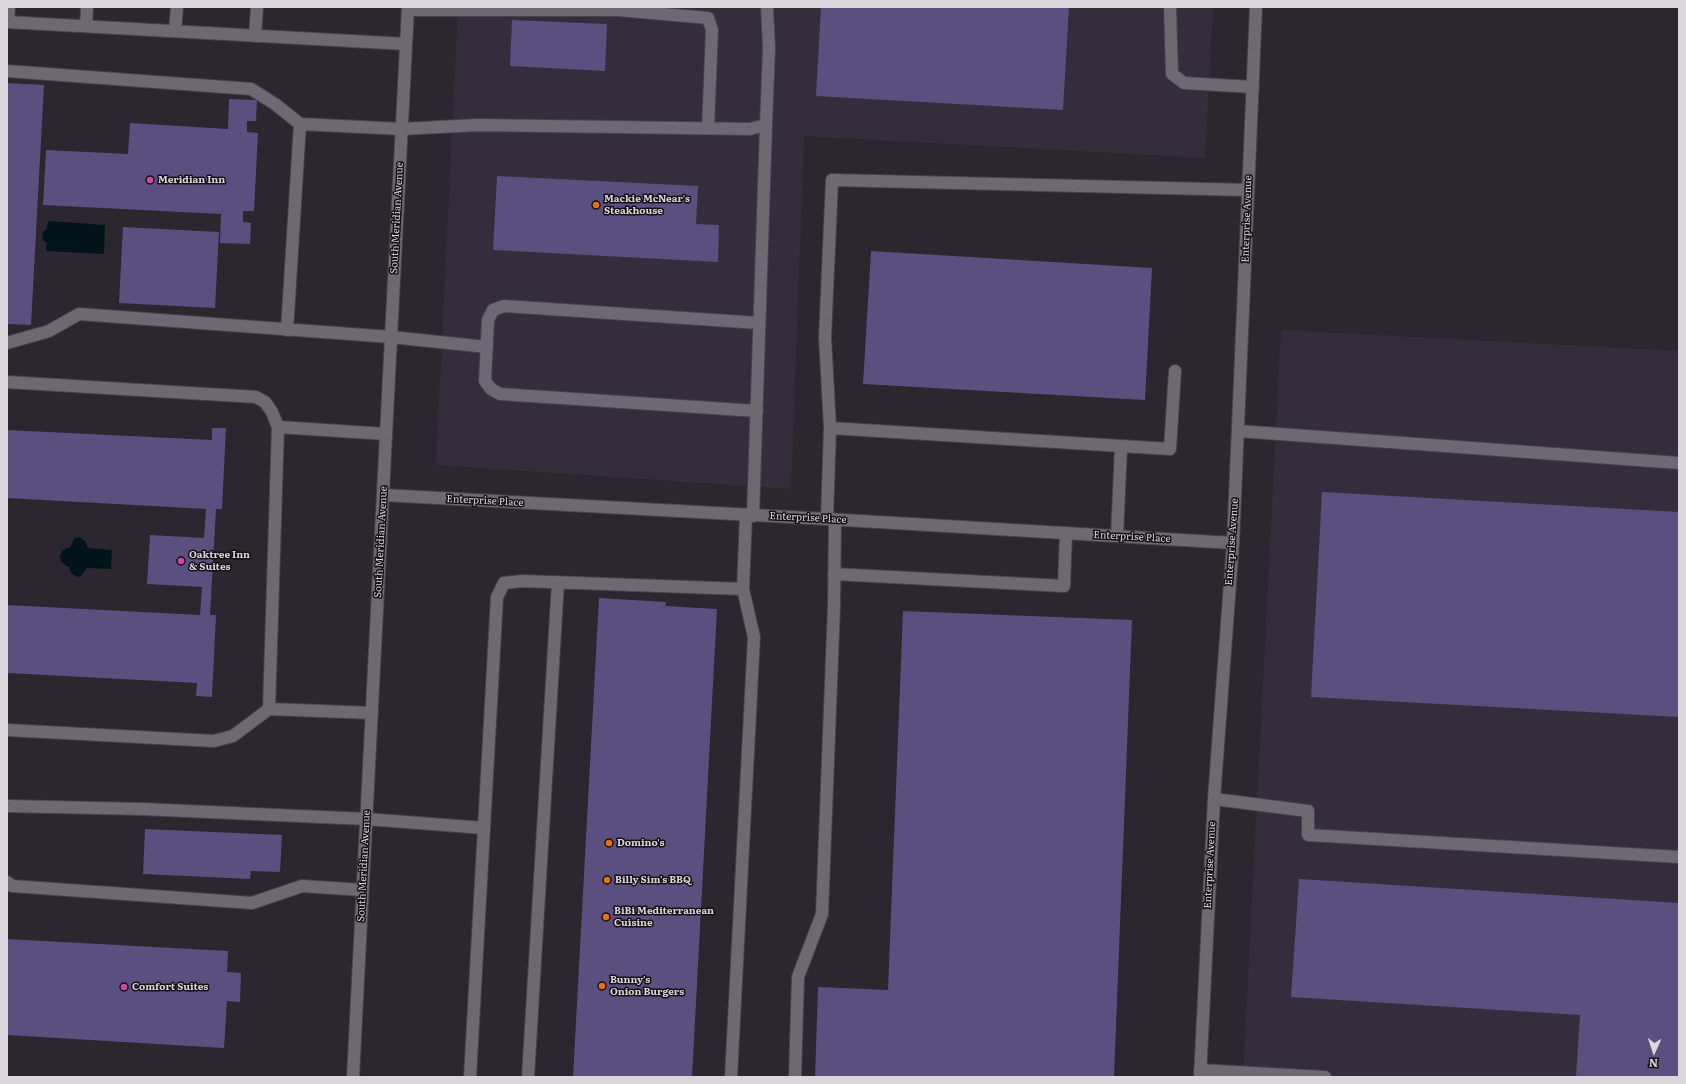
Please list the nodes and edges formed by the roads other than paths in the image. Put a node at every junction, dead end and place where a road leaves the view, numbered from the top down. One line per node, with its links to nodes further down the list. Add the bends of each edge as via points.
1 (9, 7): 9 (street)
2 (87, 7): 10 (street)
3 (177, 7): 11 (street)
4 (257, 7): 12 (street)
5 (767, 7): 17 (street, via 769,48)
6 (1170, 7): 15 (street, via 1172,74 1184,83)
7 (1256, 7): 15 (street, Enterprise Avenue)
8 (408, 8): 13 (street, South Meridian Avenue); 18 (street, via 618,10 708,18 712,30)
9 (7, 22): 10 (street)
10 (86, 26): 11 (street)
11 (175, 31): 12 (street)
12 (255, 36): 13 (street)
13 (406, 44): 19 (street, South Meridian Avenue)
14 (7, 71): 16 (street, via 251,89)
15 (1252, 87): 20 (street, Enterprise Avenue)
16 (300, 124): 19 (street); 22 (street)
17 (766, 125): 18 (street, via 750,130); 21 (street)
18 (708, 128): 19 (street, via 477,124)
19 (402, 129): 23 (street, South Meridian Avenue)
20 (1248, 190): 30 (street, via 832,180 825,337); 31 (street, Enterprise Avenue)
21 (759, 323): 25 (street, via 504,306 493,310 488,320); 28 (street)
22 (287, 330): 23 (street); 24 (street, via 79,314 49,331)
23 (391, 337): 25 (street); 32 (street, South Meridian Avenue)
24 (7, 343)
25 (487, 347): 28 (street, via 485,381 491,389 500,394)
26 (1175, 371): 33 (street, via 1170,449)
27 (7, 382): 29 (street, via 256,396 265,402)
28 (757, 410): 36 (street)
29 (278, 427): 32 (street); 44 (street)
30 (830, 428): 33 (street); 37 (street)
31 (1238, 431): 34 (street); 40 (street, Enterprise Avenue)
32 (386, 434): 35 (street, South Meridian Avenue)
33 (1121, 447): 39 (street)
34 (1679, 463)
35 (383, 495): 36 (street, Enterprise Place); 45 (street, South Meridian Avenue)
36 (750, 515): 37 (street, Enterprise Place); 43 (street)
37 (831, 519): 38 (street, Enterprise Place); 41 (street)
38 (1066, 533): 39 (street, Enterprise Place); 41 (street, via 1064,586)
39 (1117, 536): 40 (street, Enterprise Place)
40 (1233, 543): 47 (street, Enterprise Avenue)
41 (834, 574): 59 (street, via 822,914 798,977)
42 (558, 582): 43 (street); 50 (street, via 504,583 497,597); 57 (street)
43 (743, 589): 58 (street, via 754,637)
44 (269, 709): 45 (street); 46 (street, via 233,736 214,741)
45 (372, 713): 49 (street, South Meridian Avenue)
46 (7, 730)
47 (1214, 799): 51 (street, via 1308,811 1308,835); 54 (street, Enterprise Avenue)
48 (7, 806): 49 (street)
49 (366, 819): 50 (street); 53 (street, South Meridian Avenue)
50 (484, 828): 56 (street)
51 (1679, 857)
52 (7, 882): 53 (street, via 12,886 252,903 302,886)
53 (362, 890): 55 (street, South Meridian Avenue)
54 (1200, 1074): 60 (street)
55 (353, 1077)
56 (470, 1077)
57 (528, 1077)
58 (731, 1077)
59 (795, 1077)
60 (1325, 1077)

